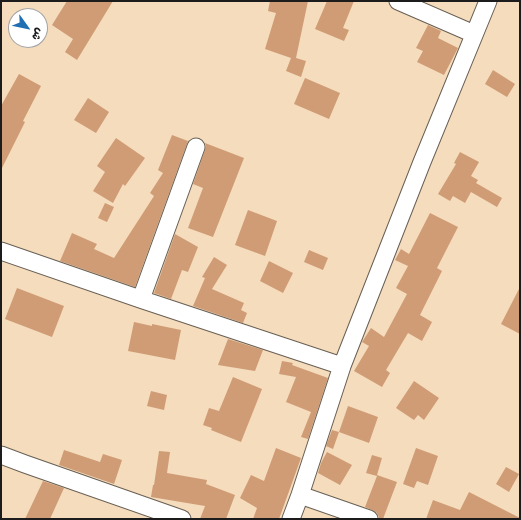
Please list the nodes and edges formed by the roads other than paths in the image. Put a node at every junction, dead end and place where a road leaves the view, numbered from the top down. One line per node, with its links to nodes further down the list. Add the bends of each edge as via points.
1 (398, 1): 3 (street)
2 (488, 1): 3 (street)
3 (474, 34): 7 (street)
4 (196, 147): 6 (street)
5 (1, 251): 6 (street)
6 (141, 299): 7 (street)
7 (342, 366): 9 (street)
8 (1, 455): 10 (street)
9 (300, 495): 11 (street); 12 (street)
10 (182, 519)
11 (291, 519)
12 (369, 519)

